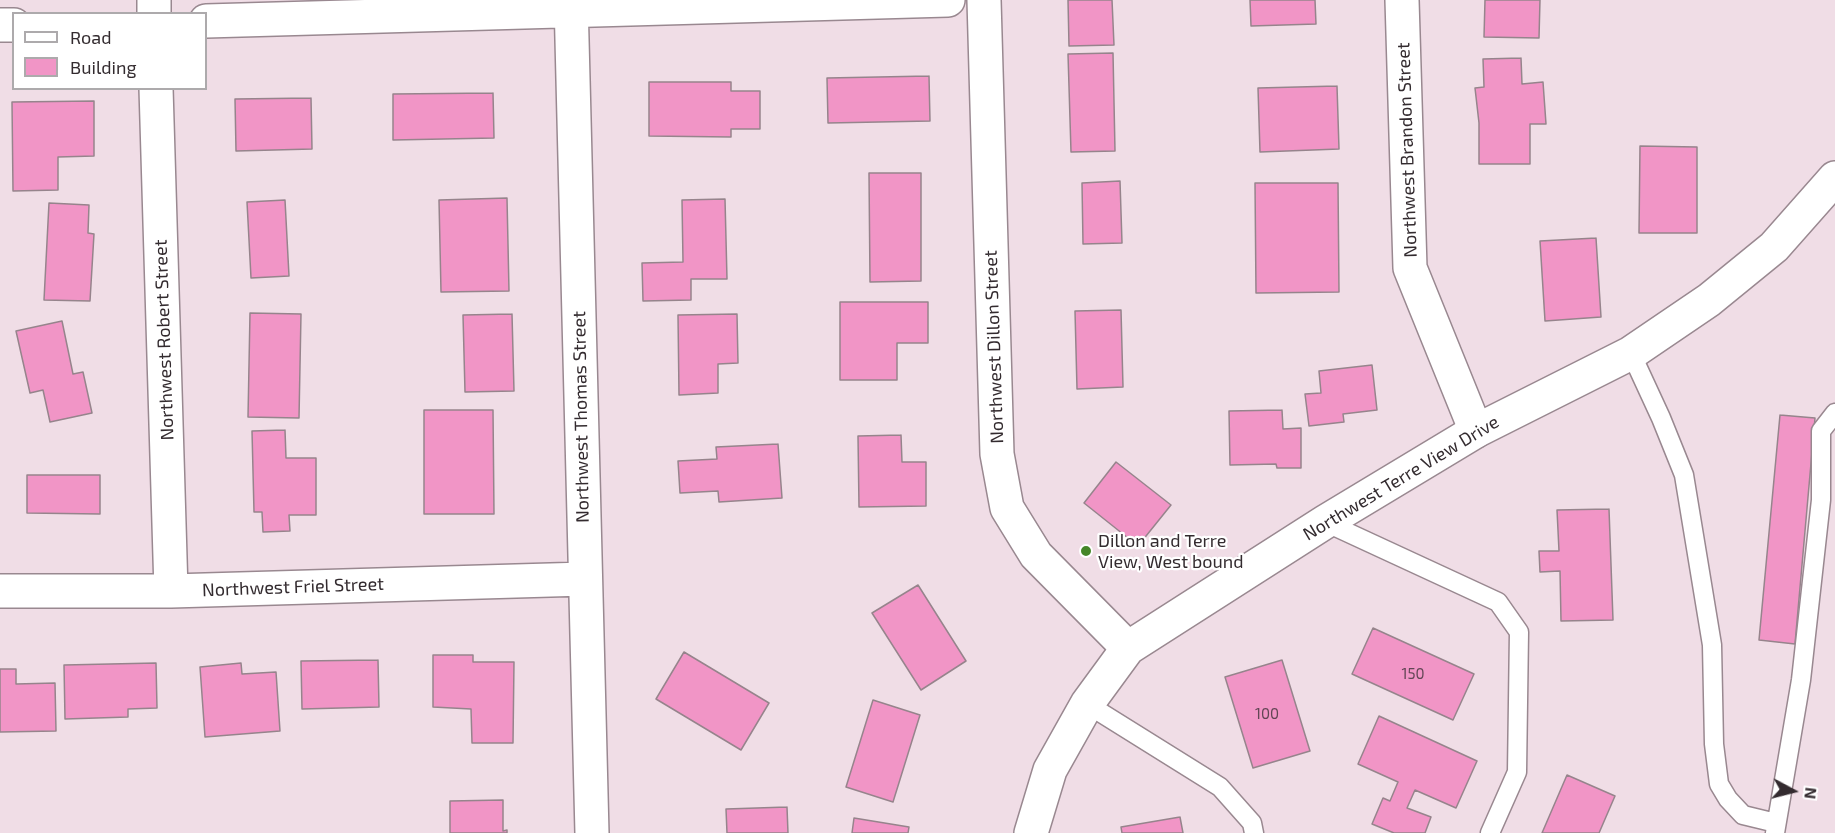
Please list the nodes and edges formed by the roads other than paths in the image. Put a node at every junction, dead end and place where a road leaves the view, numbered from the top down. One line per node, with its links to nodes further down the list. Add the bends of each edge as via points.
1 (948, 0): 4 (street)
2 (984, 0): 16 (street, Northwest Dillon Street, via 996,454 1007,508 1036,555)
3 (1402, 0): 10 (street, Northwest Brandon Street, via 1410,268)
4 (571, 6): 5 (street); 13 (street, Northwest Thomas Street)
5 (207, 21)
6 (156, 90): 15 (street, Northwest Robert Street)
7 (1835, 178): 8 (street, Northwest Terre View Drive, via 1774,247 1709,300)
8 (1631, 353): 10 (street, Northwest Terre View Drive); 18 (lane, via 1684,475 1712,645 1719,784 1743,815)
9 (1835, 413): 11 (lane, via 1821,431)
10 (1476, 431): 12 (street, Northwest Terre View Drive)
11 (1828, 495): 18 (lane)
12 (1325, 522): 16 (street, Northwest Terre View Drive); 22 (lane, via 1498,602 1519,632 1517,771)
13 (585, 579): 15 (street, Northwest Friel Street); 19 (street, Northwest Thomas Street)
14 (0, 591): 15 (street, Northwest Friel Street)
15 (171, 591)
16 (1128, 648): 17 (street, Northwest Terre View Drive)
17 (1087, 704): 20 (street, Northwest Terre View Drive, via 1050,770); 21 (lane, via 1220,788 1252,823)
18 (1775, 828)
19 (592, 833)
20 (1030, 833)
21 (1254, 833)
22 (1490, 833)

